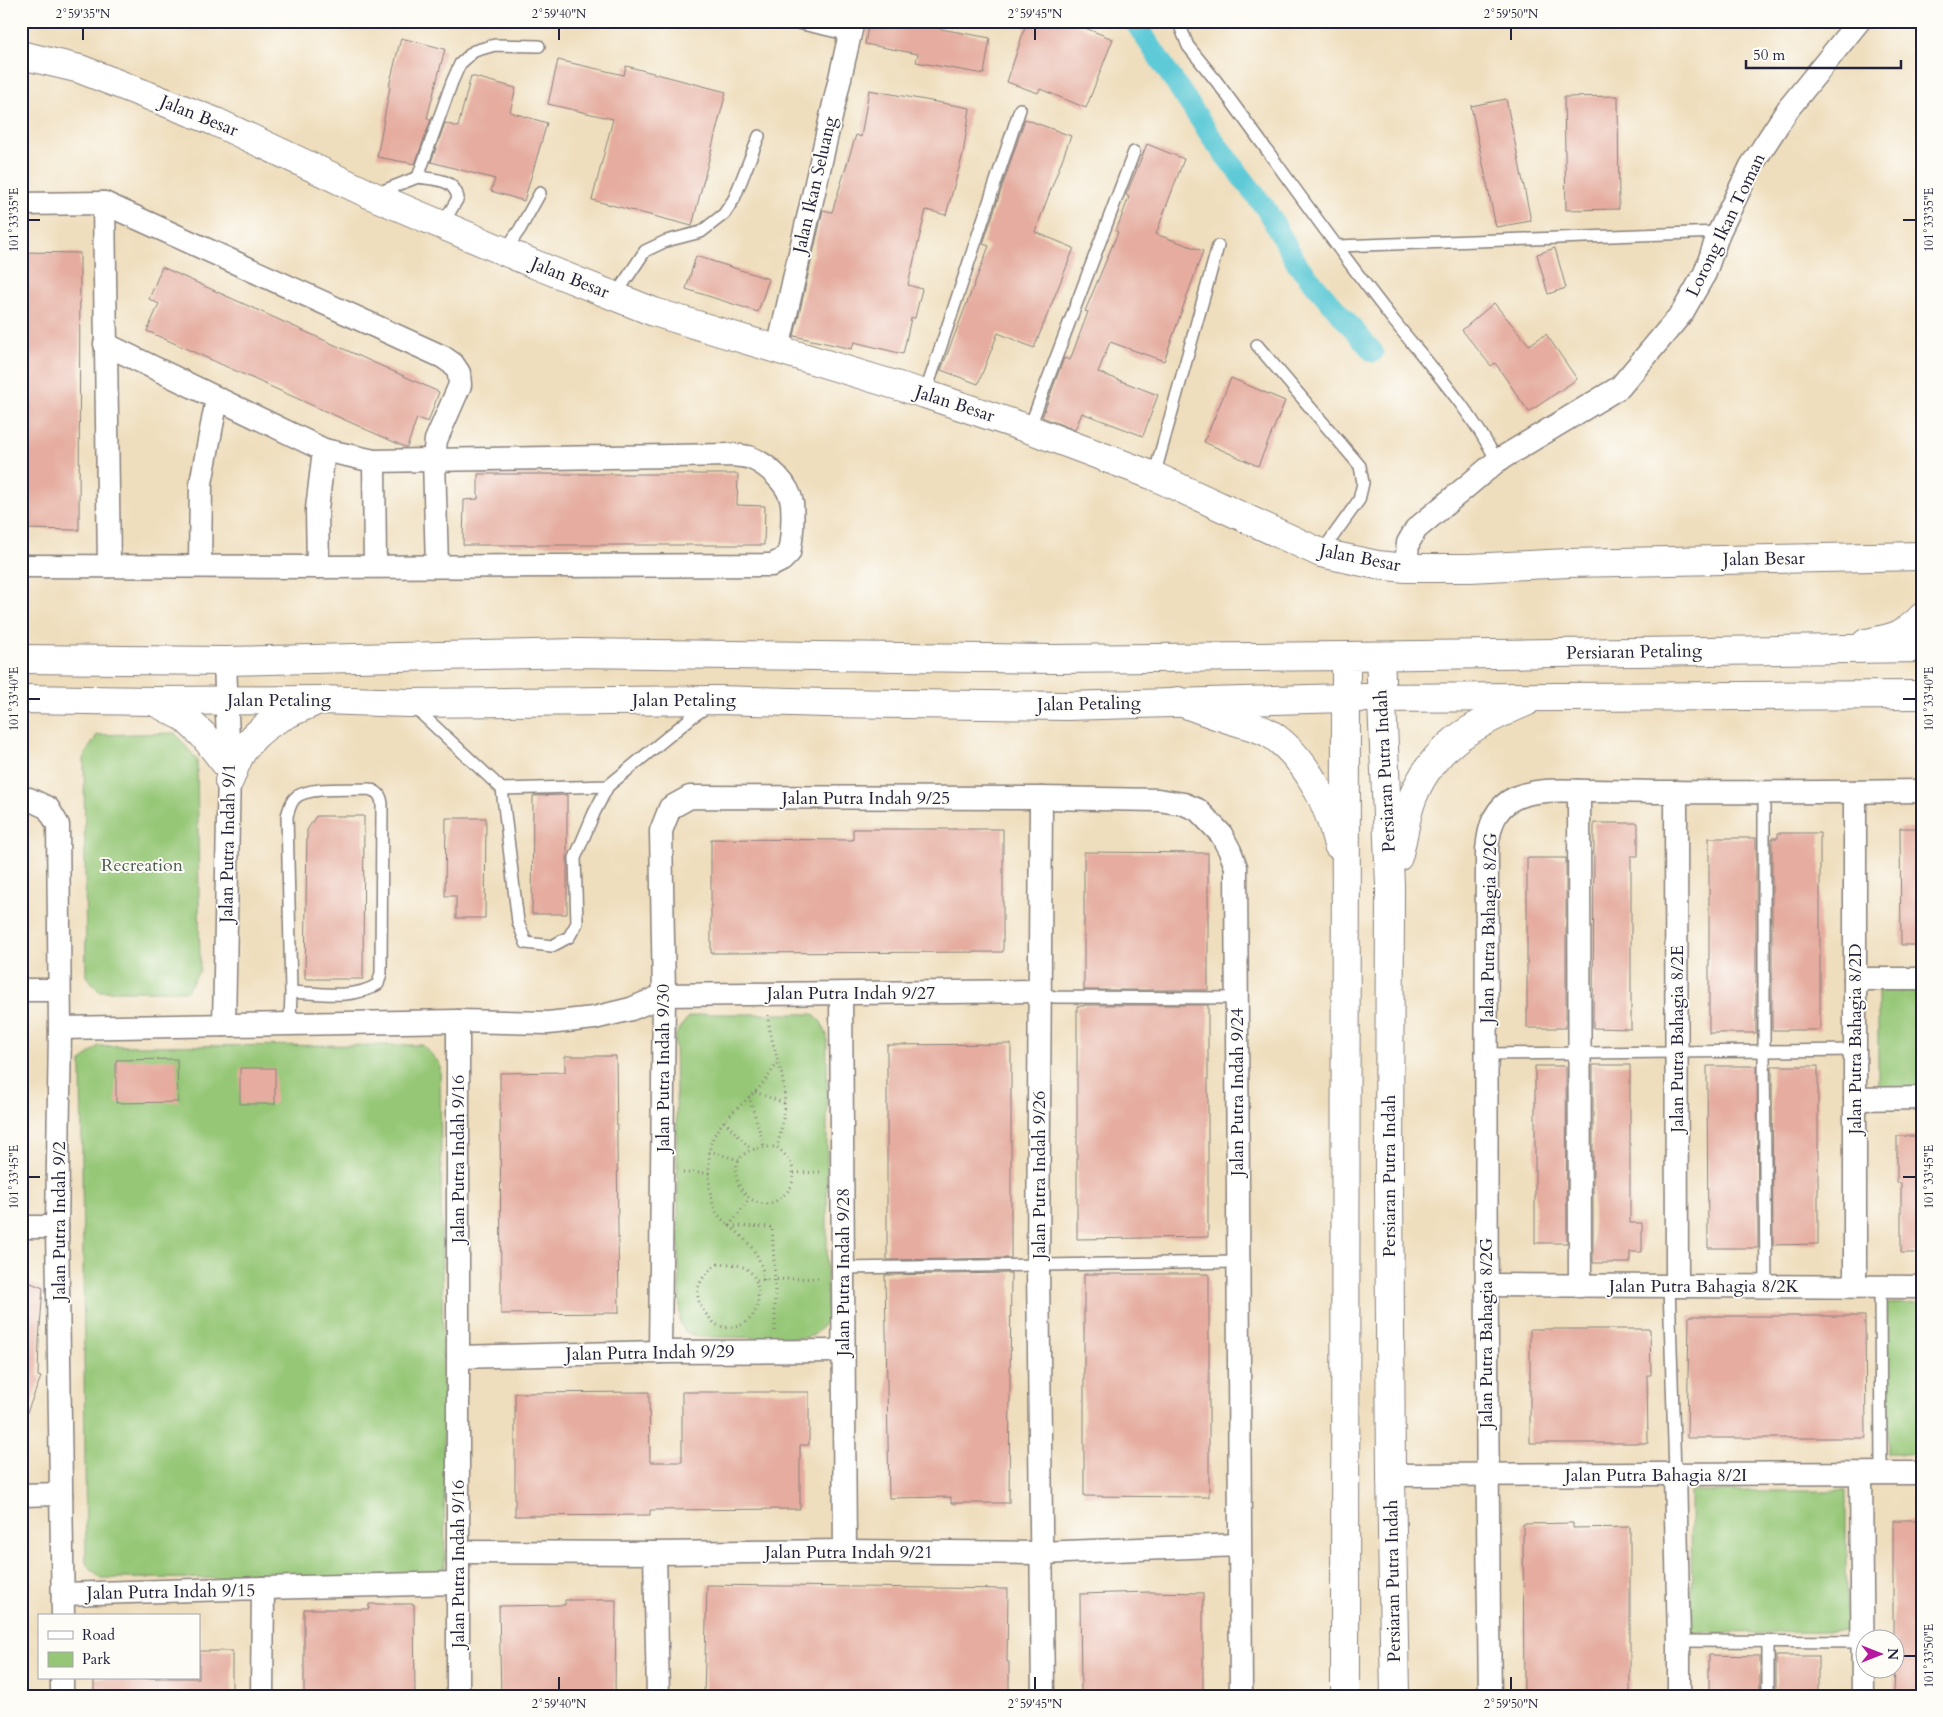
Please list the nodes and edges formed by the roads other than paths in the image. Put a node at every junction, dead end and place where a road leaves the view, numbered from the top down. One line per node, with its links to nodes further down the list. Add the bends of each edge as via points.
1 (789, 21): 4 (lane)
2 (1178, 21): 18 (lane, via 1188,46)
3 (1859, 21): 16 (street, Lorong Ikan Toman, via 1788,108 1751,166)
4 (851, 28): 23 (street, Jalan Ikan Seluang)
5 (539, 46): 10 (lane, via 495,45 474,51 460,64)
6 (21, 55): 12 (main road, Jalan Besar, via 80,69 216,122)
7 (1020, 109): 24 (lane)
8 (759, 136): 20 (lane, via 734,199 724,214 701,232 666,241 645,251)
9 (1134, 152): 26 (lane)
10 (418, 177): 12 (lane); 15 (lane, via 448,182 456,189 458,198)
11 (540, 193): 19 (lane)
12 (371, 195): 15 (main road, Jalan Besar)
13 (104, 203): 14 (street); 21 (street); 28 (street, via 453,364 459,373 460,385 436,440)
14 (21, 204)
15 (442, 225): 19 (main road, Jalan Besar)
16 (1719, 232): 18 (lane); 30 (street, Lorong Ikan Toman, via 1705,273 1682,313 1620,387)
17 (1218, 246): 31 (lane)
18 (1338, 246): 30 (lane, via 1448,387 1485,438)
19 (504, 252): 20 (main road, Jalan Besar)
20 (615, 296): 23 (main road, Jalan Besar, via 654,312)
21 (105, 344): 25 (street); 35 (street)
22 (1257, 345): 32 (lane, via 1360,466 1363,483 1358,500)
23 (778, 349): 24 (main road, Jalan Besar)
24 (925, 394): 26 (main road, Jalan Besar)
25 (216, 399): 27 (street); 36 (street, via 201,483)
26 (1029, 429): 31 (main road, Jalan Besar)
27 (324, 450): 29 (street); 39 (street, via 317,509)
28 (434, 459): 29 (street); 38 (street); 38 (street, via 732,455 749,457 764,464 786,488 792,501 789,553 772,565)
29 (374, 461): 37 (street)
30 (1497, 461): 40 (street, Lorong Ikan Toman, via 1416,529 1408,543)
31 (1154, 476): 32 (main road, Jalan Besar)
32 (1321, 553): 40 (main road, Jalan Besar)
33 (1922, 556): 40 (main road, Jalan Besar)
34 (21, 566): 35 (street)
35 (108, 566): 36 (street)
36 (200, 566): 39 (street)
37 (374, 566): 38 (street); 39 (street)
38 (437, 566)
39 (318, 567)
40 (1406, 568)
41 (1922, 616): 43 (main road, via 1896,638)
42 (1922, 648): 43 (main road, Persiaran Petaling)
43 (1837, 649): 45 (main road, Persiaran Petaling)
44 (1346, 656): 45 (main road, Persiaran Petaling); 47 (main road, via 1055,659 576,653); 50 (main road, Persiaran Putra Indah)
45 (1380, 656): 51 (main road, Persiaran Putra Indah)
46 (21, 658): 47 (main road)
47 (225, 661): 54 (street, Jalan Putra Indah 9/1)
48 (1922, 695): 49 (main road)
49 (1539, 697): 51 (main road); 70 (main road, via 1469,729 1432,762 1419,782 1410,806)
50 (1346, 698): 51 (main road); 57 (main road, Jalan Petaling); 71 (main road, Persiaran Putra Indah)
51 (1381, 698): 70 (main road, Persiaran Putra Indah)
52 (21, 699): 53 (main road, Jalan Petaling)
53 (154, 700): 54 (main road, Jalan Petaling); 59 (main road, via 184,717 203,735)
54 (227, 700): 55 (main road, Jalan Petaling); 59 (street, Jalan Putra Indah 9/1)
55 (321, 700): 58 (main road, Jalan Petaling); 59 (main road, via 286,714 253,737)
56 (718, 700): 57 (main road, Jalan Petaling, via 1066,706); 58 (main road, Jalan Petaling); 60 (lane, via 692,717)
57 (1178, 701): 71 (main road, via 1272,735 1296,758 1316,786 1325,807 1337,843)
58 (408, 703): 61 (lane)
59 (229, 775): 83 (street, Jalan Putra Indah 9/1)
60 (608, 786): 61 (lane); 61 (lane, via 575,858 577,923 569,937 552,946 526,944 518,922)
61 (502, 789)
62 (1579, 791): 64 (street, Jalan Putra Bahagia 8/2G); 88 (street); 89 (street, Jalan Putra Bahagia 8/2G, via 1532,792 1515,798 1501,807 1488,832)
63 (1922, 791): 66 (street, Jalan Putra Bahagia 8/2G)
64 (1676, 792): 65 (street, Jalan Putra Bahagia 8/2G); 87 (street, Jalan Putra Bahagia 8/2E)
65 (1764, 792): 66 (street, Jalan Putra Bahagia 8/2G); 86 (lane)
66 (1854, 792): 72 (street, Jalan Putra Bahagia 8/2D)
67 (690, 797): 68 (street, Jalan Putra Indah 9/25); 79 (street, Jalan Putra Indah 9/30, via 670,808 661,831)
68 (1041, 798): 76 (street, Jalan Putra Indah 9/26); 80 (street, Jalan Putra Indah 9/24, via 1158,800 1198,810 1221,834 1236,867)
69 (21, 799): 75 (street, Jalan Putra Indah 9/2, via 29,799 48,808 58,825)
70 (1390, 885): 110 (main road, Persiaran Putra Indah)
71 (1345, 886): 128 (main road, Persiaran Putra Indah)
72 (1855, 979): 73 (street); 85 (street, Jalan Putra Bahagia 8/2D)
73 (1922, 979)
74 (21, 990): 75 (street)
75 (59, 990): 84 (street, Jalan Putra Indah 9/2)
76 (1039, 991): 78 (street, Jalan Putra Indah 9/27); 80 (lane, via 1054,996); 95 (street, Jalan Putra Indah 9/26)
77 (291, 992): 77 (lane, via 287,816 290,804 311,792 369,789 377,792 382,804 381,974 378,984 356,993); 82 (lane)
78 (841, 994): 79 (street, Jalan Putra Indah 9/27); 96 (street, Jalan Putra Indah 9/28)
79 (664, 995): 81 (street, via 631,1009 594,1018 548,1023); 105 (street, Jalan Putra Indah 9/30)
80 (1236, 998): 94 (street, Jalan Putra Indah 9/24)
81 (458, 1021): 82 (street); 106 (street, Jalan Putra Indah 9/16)
82 (290, 1023): 83 (street)
83 (224, 1025): 84 (street)
84 (60, 1028): 93 (street, Jalan Putra Indah 9/2)
85 (1856, 1050): 86 (lane); 91 (street, Jalan Putra Bahagia 8/2D)
86 (1764, 1051): 87 (lane); 100 (lane)
87 (1677, 1052): 88 (lane); 99 (street, Jalan Putra Bahagia 8/2E)
88 (1580, 1053): 89 (lane); 98 (street)
89 (1486, 1054): 97 (street, Jalan Putra Bahagia 8/2G)
90 (1922, 1098): 91 (street)
91 (1855, 1099): 101 (street, Jalan Putra Bahagia 8/2D)
92 (21, 1227): 93 (street)
93 (58, 1227): 112 (street, Jalan Putra Indah 9/2)
94 (1238, 1262): 95 (lane); 114 (street, Jalan Putra Indah 9/24)
95 (1038, 1266): 96 (lane); 118 (street, Jalan Putra Indah 9/26)
96 (834, 1273): 104 (street, Jalan Putra Indah 9/28)
97 (1486, 1285): 98 (street, Jalan Putra Bahagia 8/2K); 111 (street, Jalan Putra Bahagia 8/2G)
98 (1580, 1286): 99 (street, Jalan Putra Bahagia 8/2K)
99 (1673, 1286): 100 (street, Jalan Putra Bahagia 8/2K); 107 (lane)
100 (1766, 1286): 101 (street, Jalan Putra Bahagia 8/2K)
101 (1855, 1286): 102 (street, Jalan Putra Bahagia 8/2K)
102 (1880, 1286): 103 (street, Jalan Putra Bahagia 8/2K); 108 (lane)
103 (1922, 1287)
104 (843, 1351): 105 (street, Jalan Putra Indah 9/29); 115 (street, Jalan Putra Indah 9/28)
105 (660, 1352): 106 (street, Jalan Putra Indah 9/29)
106 (458, 1357): 116 (street, Jalan Putra Indah 9/16)
107 (1675, 1474): 108 (street, Jalan Putra Bahagia 8/2I); 111 (street, Jalan Putra Bahagia 8/2I); 123 (street)
108 (1871, 1474): 109 (street, Jalan Putra Bahagia 8/2I); 122 (street)
109 (1922, 1474)
110 (1391, 1475): 111 (street, Jalan Putra Bahagia 8/2I); 129 (main road, Persiaran Putra Indah)
111 (1487, 1476): 136 (street, Jalan Putra Bahagia 8/2G)
112 (60, 1494): 113 (street); 121 (street, Jalan Putra Indah 9/2)
113 (21, 1495)
114 (1239, 1545): 118 (street, Jalan Putra Indah 9/21); 135 (street, Jalan Putra Indah 9/24)
115 (845, 1551): 117 (street, Jalan Putra Indah 9/21); 118 (street, Jalan Putra Indah 9/21)
116 (458, 1552): 117 (street, Jalan Putra Indah 9/21); 119 (street, Jalan Putra Indah 9/16)
117 (654, 1553): 133 (street)
118 (1041, 1553): 134 (street, Jalan Putra Indah 9/26)
119 (458, 1583): 120 (street); 132 (street, Jalan Putra Indah 9/16)
120 (263, 1588): 121 (street, Jalan Putra Indah 9/15); 131 (street, Jalan Putra Indah 9/15)
121 (63, 1605)
122 (1864, 1630)
123 (1679, 1641): 124 (lane); 137 (street)
124 (1768, 1642): 125 (lane); 138 (lane)
125 (1856, 1642)
126 (62, 1680): 130 (street)
127 (1864, 1680): 139 (street)
128 (1346, 1687)
129 (1394, 1692)
130 (62, 1696)
131 (262, 1696)
132 (458, 1696)
133 (658, 1696)
134 (1043, 1696)
135 (1241, 1696)
136 (1490, 1696)
137 (1679, 1696)
138 (1768, 1696)
139 (1864, 1696)

